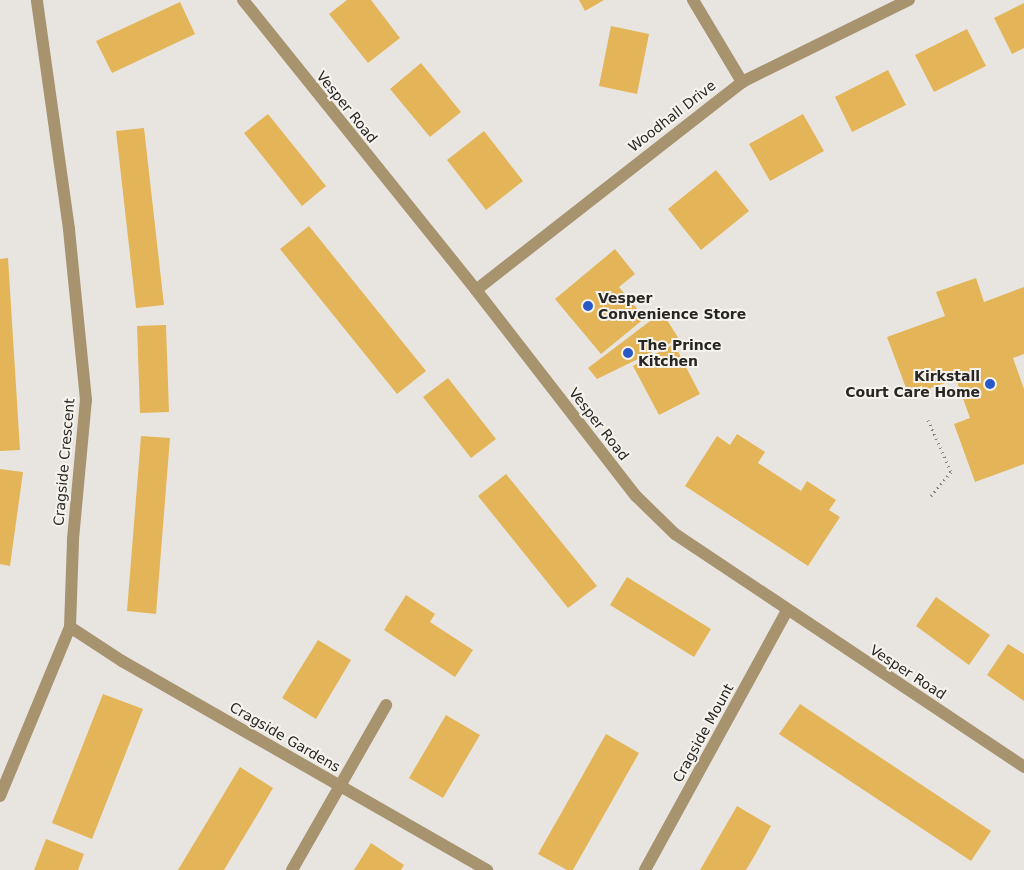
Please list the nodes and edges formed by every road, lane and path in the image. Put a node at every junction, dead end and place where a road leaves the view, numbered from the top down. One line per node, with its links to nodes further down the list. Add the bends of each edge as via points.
1 (37, 0): 10 (street, Cragside Crescent, via 69,230 86,400 73,539)
2 (243, 0): 6 (street, Vesper Road)
3 (693, 0): 5 (street)
4 (909, 0): 5 (street, Woodhall Drive)
5 (742, 82): 6 (street, Woodhall Drive)
6 (476, 290): 9 (street, Vesper Road, via 636,496 675,534)
7 (928, 420): 8 (path, via 951,472)
8 (930, 496)
9 (787, 611): 12 (street, Vesper Road); 17 (street, Cragside Mount)
10 (70, 627): 13 (street, Cragside Gardens, via 122,661); 14 (street, Cragside Crescent)
11 (386, 705): 13 (street)
12 (1024, 767)
13 (341, 786): 15 (street); 16 (street, Cragside Gardens)
14 (0, 796)
15 (292, 870)
16 (487, 870)
17 (645, 870)

